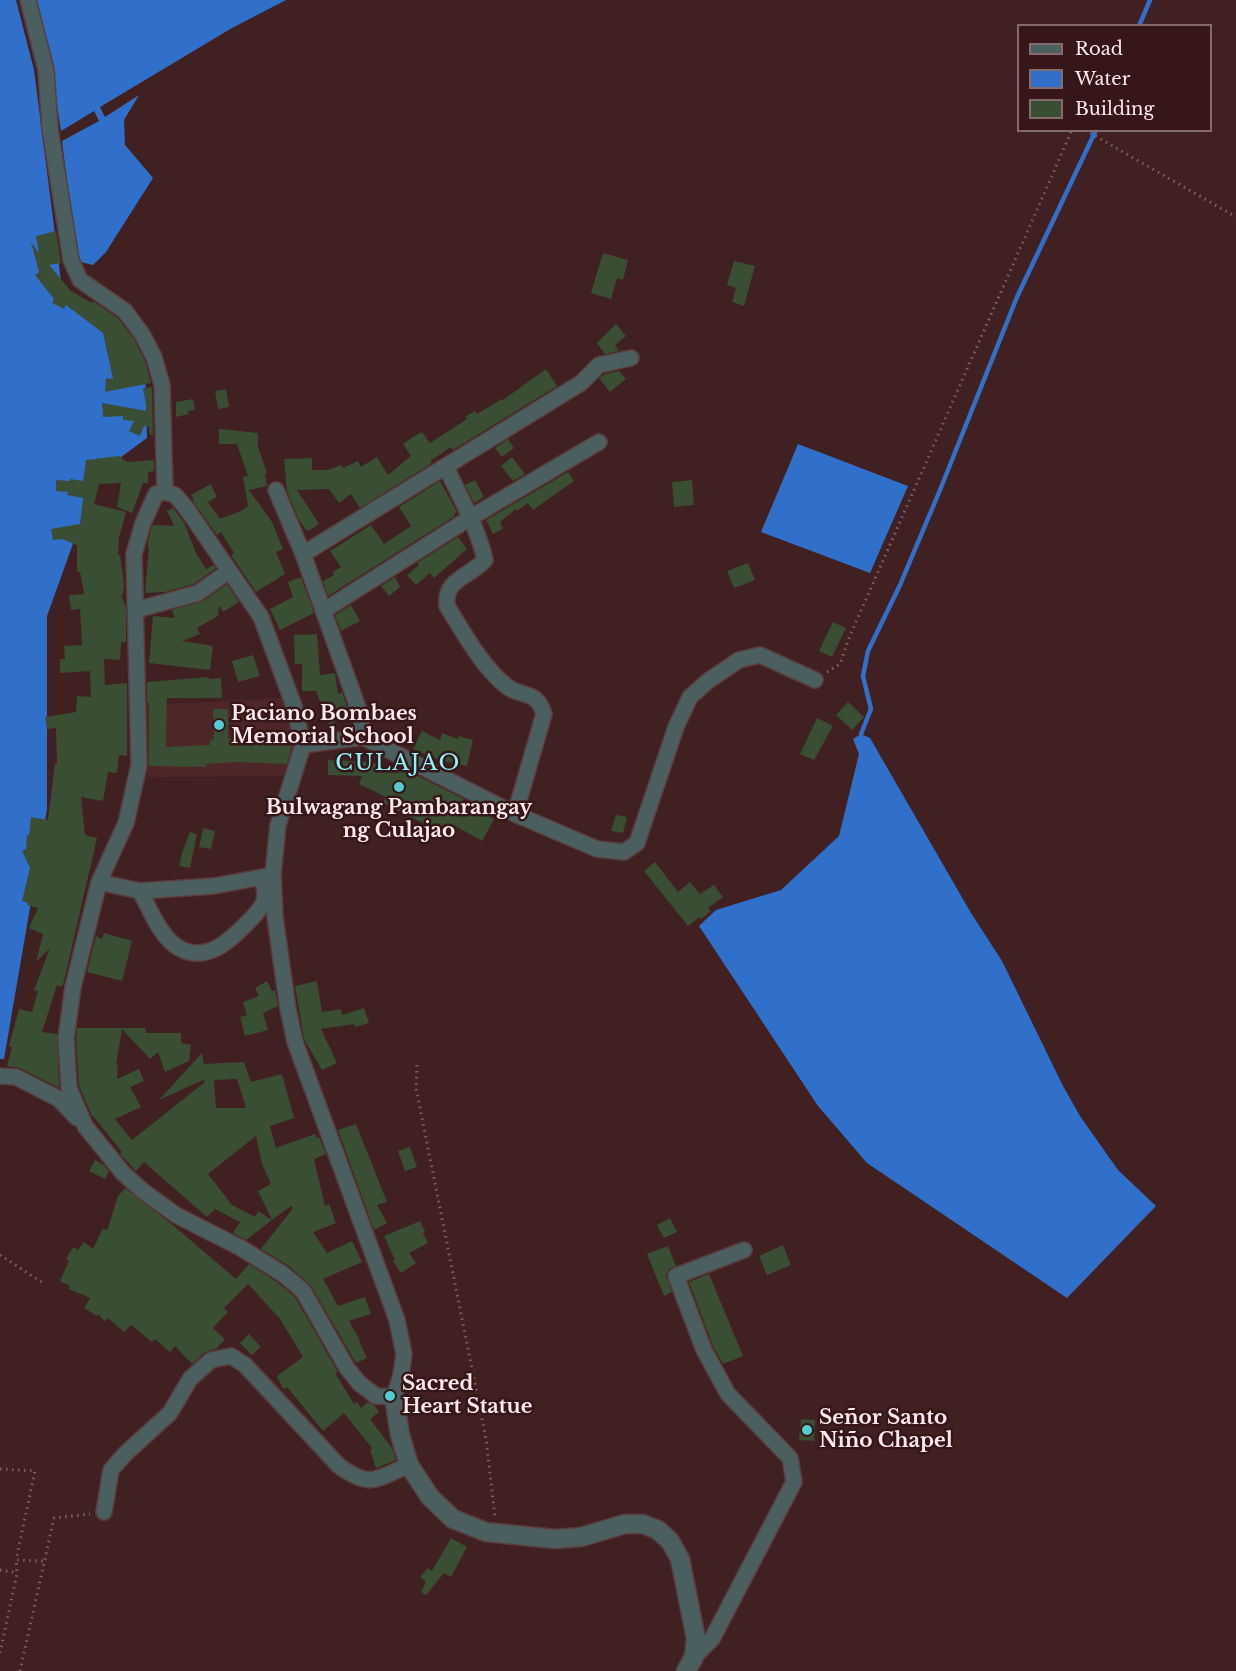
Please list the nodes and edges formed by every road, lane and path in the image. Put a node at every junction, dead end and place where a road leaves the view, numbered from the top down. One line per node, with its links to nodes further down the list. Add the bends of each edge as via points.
1 (28, 0): 9 (street, via 46,70 50,129 71,260 80,280 125,311 154,357 162,385)
2 (1071, 132): 15 (path, via 840,664)
3 (1089, 132): 4 (path)
4 (1236, 217)
5 (631, 358): 7 (street, via 599,365 581,383)
6 (599, 442): 10 (street)
7 (446, 467): 10 (street); 11 (street)
8 (276, 490): 11 (street)
9 (165, 492): 12 (street, via 175,495 187,509); 13 (street, via 156,494 149,506 134,554)
10 (470, 518): 14 (street); 18 (street, via 485,560 450,586 445,595 447,606 489,669 507,687 535,697 544,714)
11 (303, 554): 14 (street)
12 (229, 571): 13 (street, via 198,592); 17 (street, via 261,617 294,705)
13 (136, 610): 20 (street, via 139,765 126,823)
14 (323, 611): 16 (street, via 361,716)
15 (815, 680): 18 (street, via 760,655 739,660 690,697 637,843 624,852 597,849)
16 (363, 737): 17 (street); 18 (street)
17 (303, 745): 19 (street, via 278,825)
18 (515, 814)
19 (268, 876): 21 (street, via 213,886); 21 (street, via 264,902 256,914 233,938 215,949 195,954 178,948 164,934); 28 (street, via 295,1042 397,1320 404,1354)
20 (99, 882): 21 (street); 24 (street, via 73,987 66,1038 69,1088)
21 (140, 891)
22 (417, 1065): 32 (path, via 416,1088 486,1439)
23 (0, 1076): 24 (street, via 16,1077 59,1099)
24 (85, 1126): 28 (street, via 142,1191 176,1215 283,1274 303,1291 359,1383 376,1396)
25 (744, 1250): 40 (street, via 676,1276 704,1350 728,1394 790,1458 794,1482 712,1639)
26 (0, 1255): 27 (path)
27 (43, 1283)
28 (394, 1397): 29 (street)
29 (409, 1465): 31 (street, via 372,1480 357,1479 339,1466 245,1365 231,1356 211,1360 189,1379 170,1413 111,1470); 32 (street, via 430,1497 453,1519)
30 (0, 1469): 33 (path, via 35,1471)
31 (104, 1512): 34 (path, via 54,1518)
32 (497, 1533): 40 (street, via 555,1539 581,1537 625,1524 643,1524 658,1530 680,1559 696,1639)
33 (16, 1560): 34 (path); 36 (path)
34 (44, 1561): 41 (path)
35 (0, 1570): 36 (path)
36 (16, 1573): 38 (path)
37 (0, 1631): 38 (path)
38 (5, 1632): 39 (path)
39 (0, 1653)
40 (690, 1664)
41 (20, 1671)

